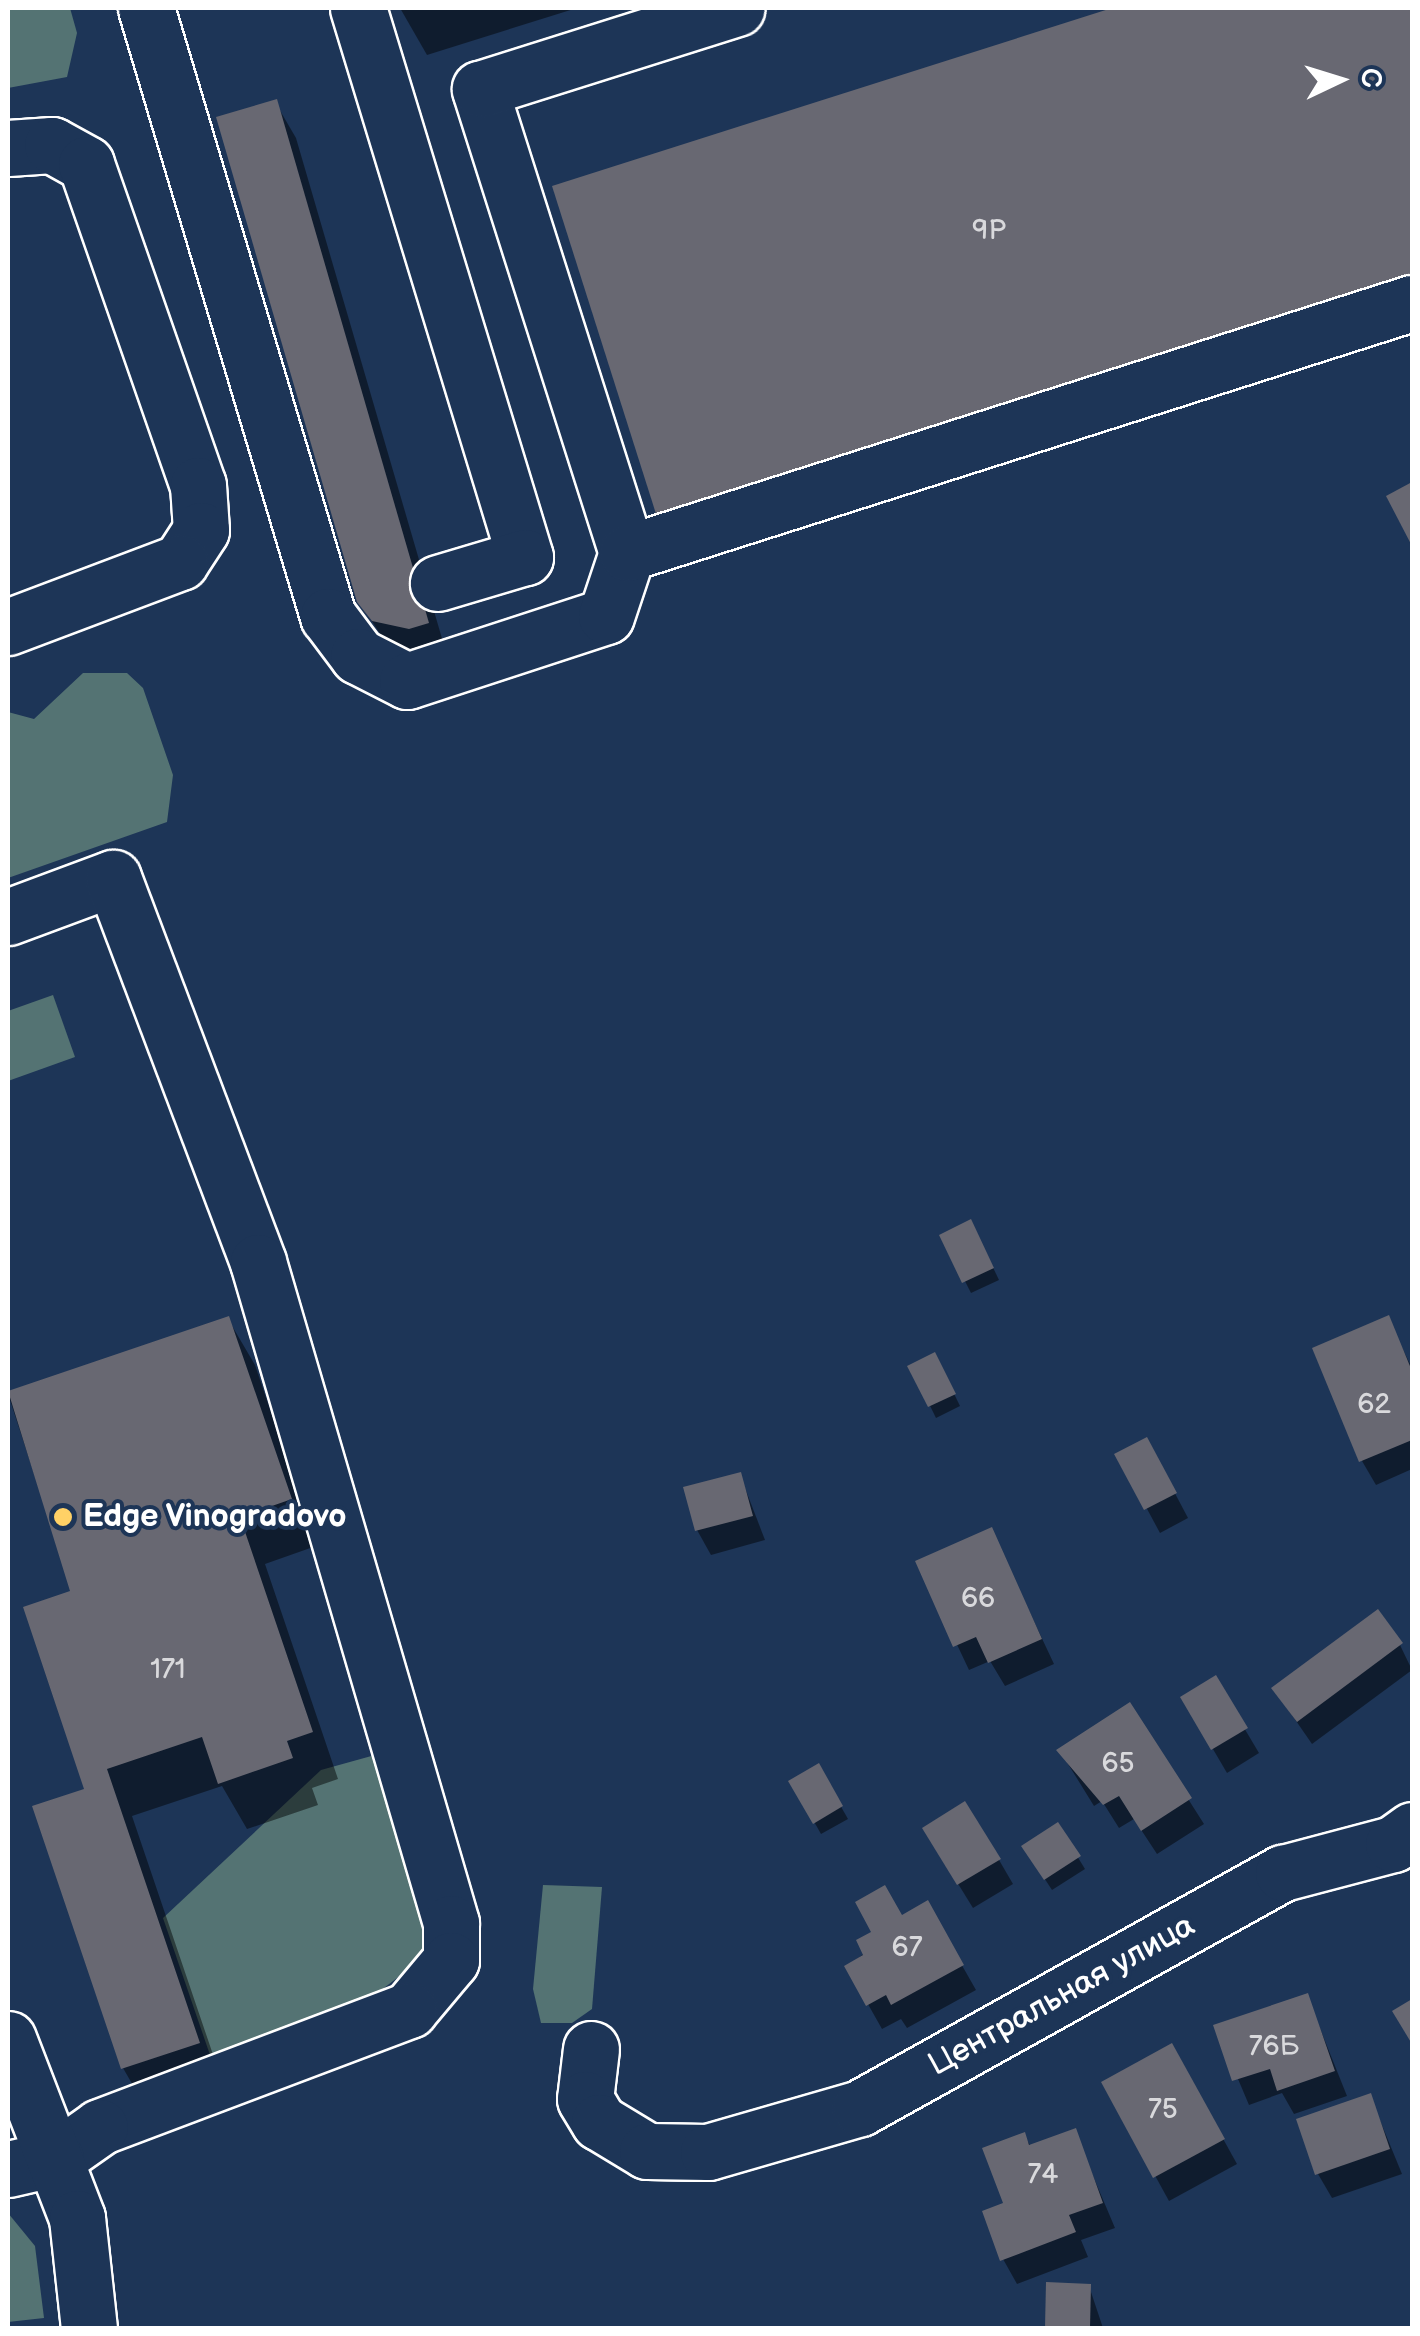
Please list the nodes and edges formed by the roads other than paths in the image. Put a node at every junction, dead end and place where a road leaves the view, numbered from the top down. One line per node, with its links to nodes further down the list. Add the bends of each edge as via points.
1 (146, 8): 6 (street, via 328,616 358,656 407,681 606,616)
2 (358, 8): 7 (street, via 525,557)
3 (737, 8): 6 (street, via 480,89)
4 (8, 148): 8 (street, via 52,145 86,164 198,484 201,530 180,562)
5 (1412, 302): 6 (street)
6 (627, 552)
7 (438, 583)
8 (8, 626)
9 (8, 917): 13 (street, via 113,878 258,1262 452,1923 451,1960 409,2010 100,2127)
10 (1406, 1849): 12 (street, Центральная улица, via 1283,1873 860,2108 708,2152 647,2151 599,2122 584,2099)
11 (8, 2040): 13 (street)
12 (590, 2049)
13 (32, 2164): 14 (street, via 77,2218)
14 (90, 2328)

